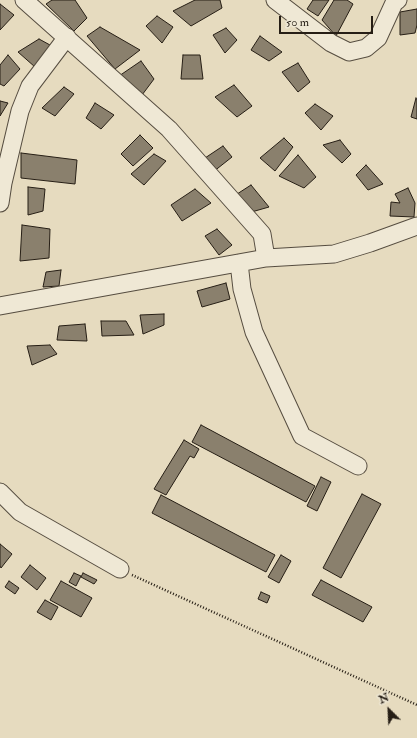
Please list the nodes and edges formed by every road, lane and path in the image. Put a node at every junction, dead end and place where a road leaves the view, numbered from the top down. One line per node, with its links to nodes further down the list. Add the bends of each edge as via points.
1 (24, 0): 4 (street)
2 (275, 0): 3 (street, via 331,43 349,52 366,48 378,38 394,3)
3 (398, 0)
4 (67, 37): 5 (street, via 30,86 20,111 2,183); 7 (street, via 169,128 262,234)
5 (0, 203)
6 (417, 226): 7 (street, via 334,254)
7 (266, 258): 8 (street)
8 (239, 263): 9 (street); 10 (street, via 242,289 254,332 302,436)
9 (0, 306)
10 (358, 466)
11 (0, 492): 12 (street, via 20,512)
12 (120, 569): 13 (path)
13 (417, 705)

